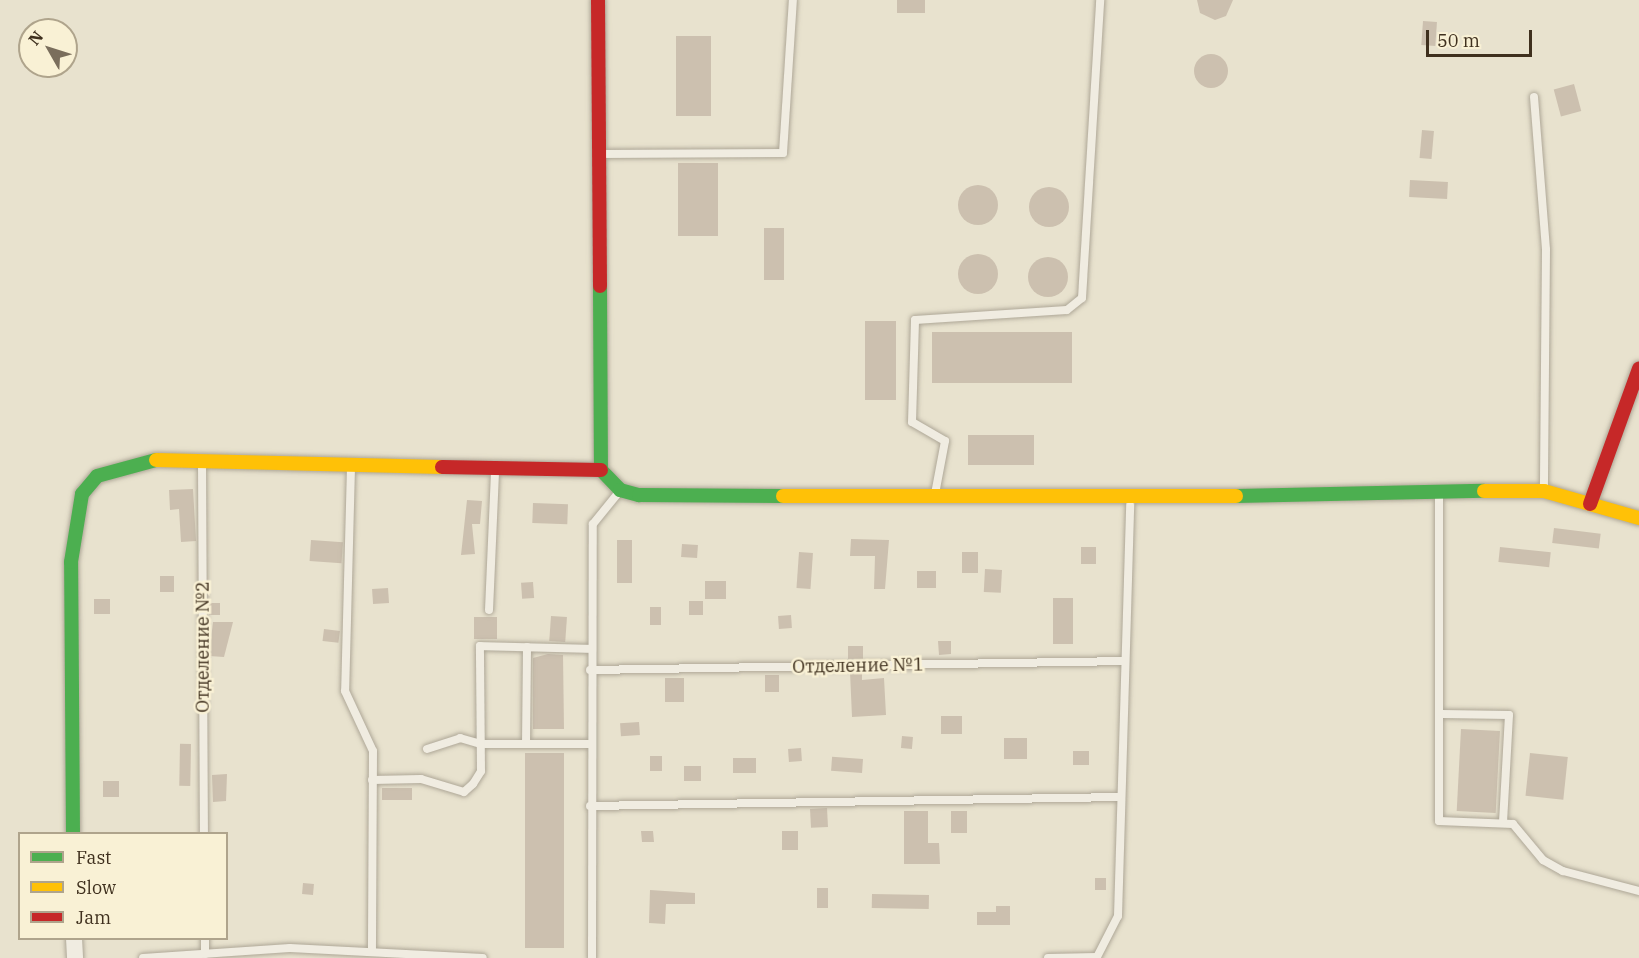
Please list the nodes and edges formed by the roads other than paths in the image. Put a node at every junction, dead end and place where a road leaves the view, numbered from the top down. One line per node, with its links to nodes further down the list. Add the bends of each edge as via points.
1 (598, 0): 5 (main road)
2 (793, 0): 5 (lane, via 783,153)
3 (1100, 0): 14 (lane, via 1082,298 1067,310 915,320 912,422 945,441)
4 (1534, 97): 13 (lane, via 1546,250)
5 (598, 154): 10 (main road)
6 (1639, 369): 16 (main road)
7 (202, 461): 8 (main road); 32 (main road, via 141,460 97,476 82,494 70,562); 33 (lane, Отделение №2)
8 (351, 464): 9 (main road); 28 (lane, via 345,691 372,751)
9 (496, 467): 10 (main road); 18 (lane)
10 (601, 470): 11 (main road)
11 (620, 490): 14 (main road, via 639,495); 20 (lane, via 593,524)
12 (1439, 491): 13 (main road); 15 (main road); 23 (lane)
13 (1544, 491): 16 (main road)
14 (935, 498): 15 (main road)
15 (1130, 500): 21 (lane)
16 (1590, 504): 17 (main road)
17 (1639, 518)
18 (489, 610)
19 (527, 647): 20 (lane); 24 (lane, via 480,646); 25 (lane)
20 (591, 649): 22 (lane)
21 (1125, 661): 22 (lane, Отделение №1); 29 (lane)
22 (590, 670): 26 (lane)
23 (1442, 714): 31 (lane, via 1439,821); 31 (lane, via 1509,715)
24 (481, 744): 25 (lane); 27 (lane, via 460,738); 28 (lane, via 481,771 464,792 421,780)
25 (526, 744): 26 (lane)
26 (589, 744): 30 (lane)
27 (427, 749)
28 (372, 780): 37 (lane)
29 (1121, 797): 30 (lane); 43 (lane, via 1118,916 1097,957)
30 (590, 806): 42 (lane)
31 (1503, 823): 34 (lane, via 1513,824 1543,860 1563,871)
32 (73, 832)
33 (204, 832)
34 (1639, 891)
35 (74, 940): 39 (street)
36 (205, 940): 38 (lane)
37 (372, 952): 38 (lane, via 290,948); 41 (lane)
38 (205, 954): 40 (lane)
39 (75, 958)
40 (143, 958)
41 (483, 958)
42 (592, 958)
43 (1048, 958)

